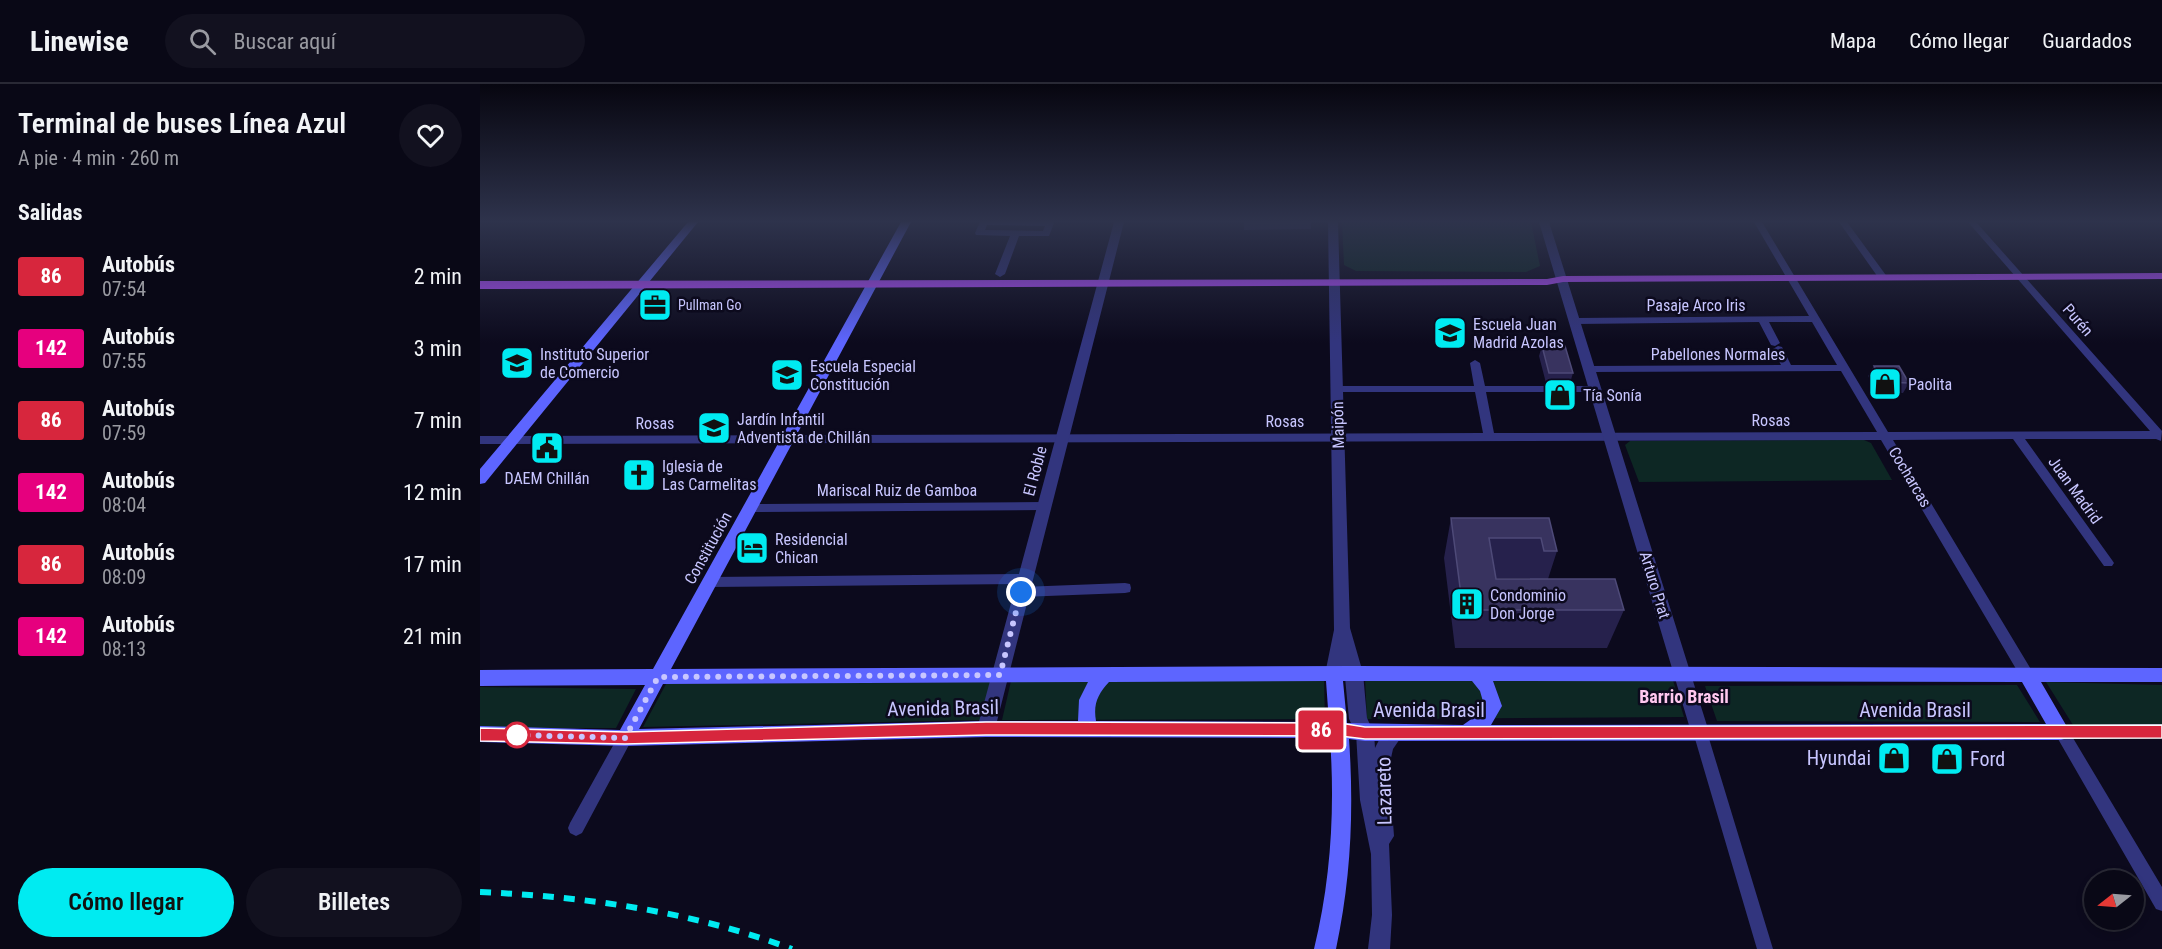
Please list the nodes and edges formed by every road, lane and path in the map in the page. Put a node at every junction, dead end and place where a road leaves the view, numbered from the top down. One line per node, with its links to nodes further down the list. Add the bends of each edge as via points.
1 (659, 262): 17 (main road)
2 (884, 262): 18 (main road, Constitución)
3 (1005, 262): 11 (street)
4 (1108, 262): 14 (street, El Roble)
5 (1334, 262): 13 (street, Maipón)
6 (1558, 262): 19 (street, Arturo Prat)
7 (1782, 262): 20 (street, Cocharcas)
8 (1872, 262): 15 (street)
9 (2007, 262): 16 (street, Purén)
10 (480, 274): 17 (main road)
11 (1000, 274): 14 (main road); 18 (main road)
12 (2162, 276): 16 (main road)
13 (1334, 277): 14 (main road); 19 (main road, via 1547,282); 29 (street, Maipón)
14 (1104, 278): 18 (main road); 38 (street, El Roble)
15 (1883, 278): 16 (main road); 20 (main road)
16 (2021, 278): 35 (street, Purén)
17 (645, 279): 18 (main road); 21 (main road); 41 (main road)
18 (875, 279): 39 (main road, Constitución)
19 (1563, 279): 20 (main road); 24 (street, Arturo Prat)
20 (1792, 279): 22 (street, Cocharcas)
21 (480, 285)
22 (1817, 319): 23 (street, Pasaje Arco Iris); 27 (street, Cocharcas)
23 (1763, 320): 24 (street, Pasaje Arco Iris); 26 (street)
24 (1576, 321): 28 (street, Arturo Prat)
25 (1475, 363): 30 (street)
26 (1788, 368): 27 (street, Pabellones Normales); 28 (street, Pabellones Normales)
27 (1846, 368): 34 (street, Cocharcas)
28 (1590, 369): 31 (street, Arturo Prat)
29 (1337, 388): 30 (street); 36 (street, Maipón)
30 (1480, 389): 31 (street); 37 (street)
31 (1596, 389): 33 (street, Arturo Prat)
32 (2016, 435): 34 (street, Rosas); 35 (street, Rosas); 45 (street, Juan Madrid)
33 (1611, 436): 34 (street, Rosas); 37 (street, Rosas); 55 (street, Arturo Prat)
34 (1886, 436): 56 (street, Cocharcas)
35 (2161, 436)
36 (1338, 437): 37 (street, Rosas); 38 (street, Rosas); 49 (street, Maipón)
37 (1489, 437)
38 (1062, 438): 39 (street, Rosas); 43 (street, El Roble)
39 (788, 439): 41 (street, Rosas); 44 (main road, Constitución)
40 (480, 440): 41 (street, Rosas)
41 (512, 440): 42 (main road)
42 (480, 479)
43 (1044, 506): 44 (street, Mariscal Ruiz de Gamboa); 47 (street, El Roble)
44 (751, 508): 46 (main road, Constitución)
45 (2108, 563)
46 (710, 582): 47 (street); 58 (main road, Constitución)
47 (1023, 585): 48 (street); 53 (street, El Roble)
48 (1125, 588)
49 (1342, 628): 50 (street, Maipón); 51 (street, Maipón)
50 (1354, 673): 51 (main road, Avenida Brasil); 52 (main road, Avenida Brasil); 66 (street, Maipón, via 1358,719)
51 (1334, 674): 54 (main road, Avenida Brasil); 62 (main road, Maipón)
52 (1476, 674): 55 (main road, Avenida Brasil); 68 (main road, via 1488,688 1493,706 1483,721)
53 (1000, 675): 54 (main road, Avenida Brasil); 58 (main road, Avenida Brasil); 60 (street, El Roble)
54 (1105, 675): 61 (main road, via 1092,689 1085,705)
55 (1683, 675): 56 (main road, Avenida Brasil); 64 (street, Arturo Prat)
56 (2027, 675): 57 (main road, Avenida Brasil); 65 (main road, Cocharcas)
57 (2162, 675)
58 (658, 677): 59 (main road, Avenida Brasil); 70 (main road, Constitución)
59 (480, 678)
60 (986, 729): 61 (main road, Avenida Brasil); 70 (main road, Avenida Brasil)
61 (1090, 729): 62 (main road, Avenida Brasil)
62 (1340, 730): 66 (main road, Avenida Brasil); 74 (main road, Maipón, via 1344,832)
63 (2162, 731): 65 (street, Avenida Brasil)
64 (1700, 732): 65 (main road, Avenida Brasil); 68 (main road, Avenida Brasil); 76 (street, Arturo Prat)
65 (2061, 732): 73 (street)
66 (1365, 733): 67 (main road, Avenida Brasil); 72 (street, Lazareto, via 1370,800)
67 (1395, 733): 68 (main road, Avenida Brasil); 72 (street, Lazareto, via 1380,756 1384,820)
68 (1466, 733)
69 (480, 734): 70 (main road, Avenida Brasil)
70 (625, 738): 71 (street, Constitución)
71 (576, 828)
72 (1381, 854): 75 (street, Lazareto)
73 (2162, 903)
74 (1325, 949)
75 (1379, 949)
76 (1765, 949)

